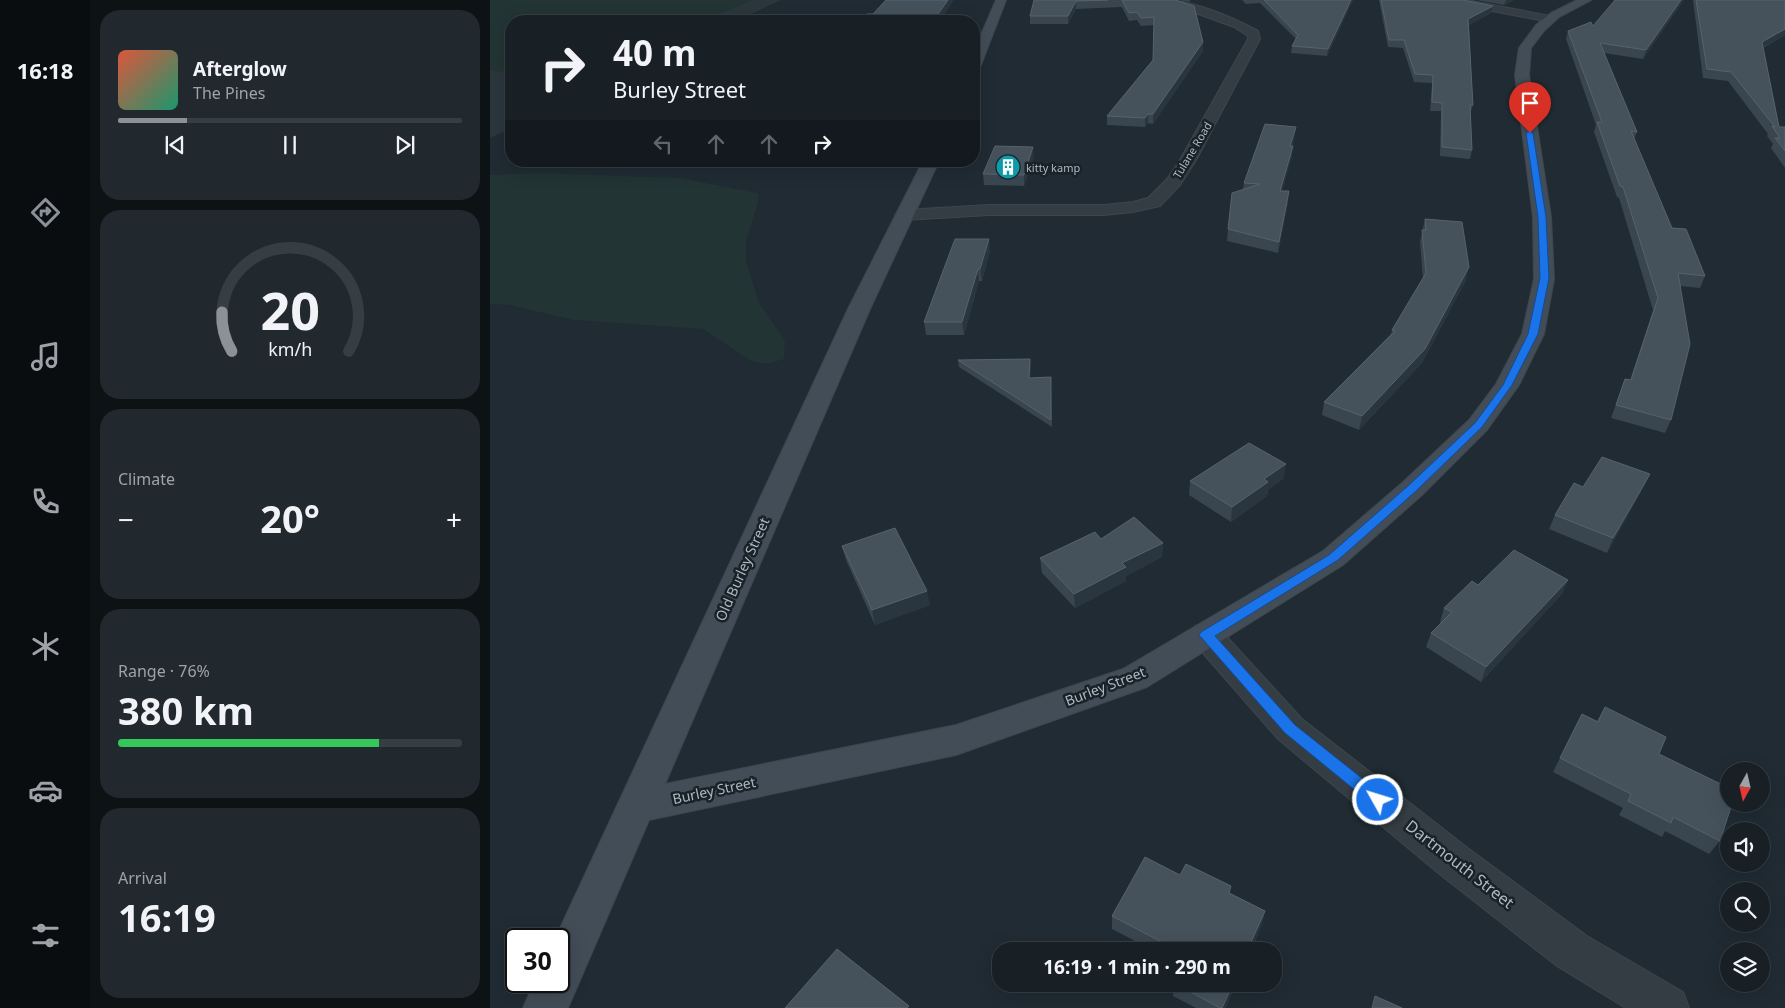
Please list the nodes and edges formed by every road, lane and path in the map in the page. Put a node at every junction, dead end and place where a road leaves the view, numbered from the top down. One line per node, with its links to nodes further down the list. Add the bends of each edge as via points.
1 (1001, 0): 6 (main road)
2 (1169, 0): 8 (street, Tulane Road, via 1243,28 1254,34 1254,39 1188,160 1154,202 1104,210 989,210)
3 (1450, 0): 5 (street)
4 (1586, 0): 5 (main road, Burley Street)
5 (1550, 19): 9 (main road, Burley Street, via 1525,48 1522,75 1542,217 1544,278 1533,334 1508,385 1478,425 1412,489 1333,558)
6 (980, 51)
7 (928, 167): 8 (main road, Old Burley Street)
8 (904, 215): 10 (main road, Old Burley Street, via 859,308)
9 (1206, 635): 10 (main road, Burley Street, via 1135,678 956,740); 14 (street, Dartmouth Street, via 1290,729 1451,859 1572,951)
10 (636, 806): 11 (main road, Old Burley Street)
11 (570, 953)
12 (552, 993): 13 (main road, Old Burley Street)
13 (546, 1008)
14 (1667, 1008)

